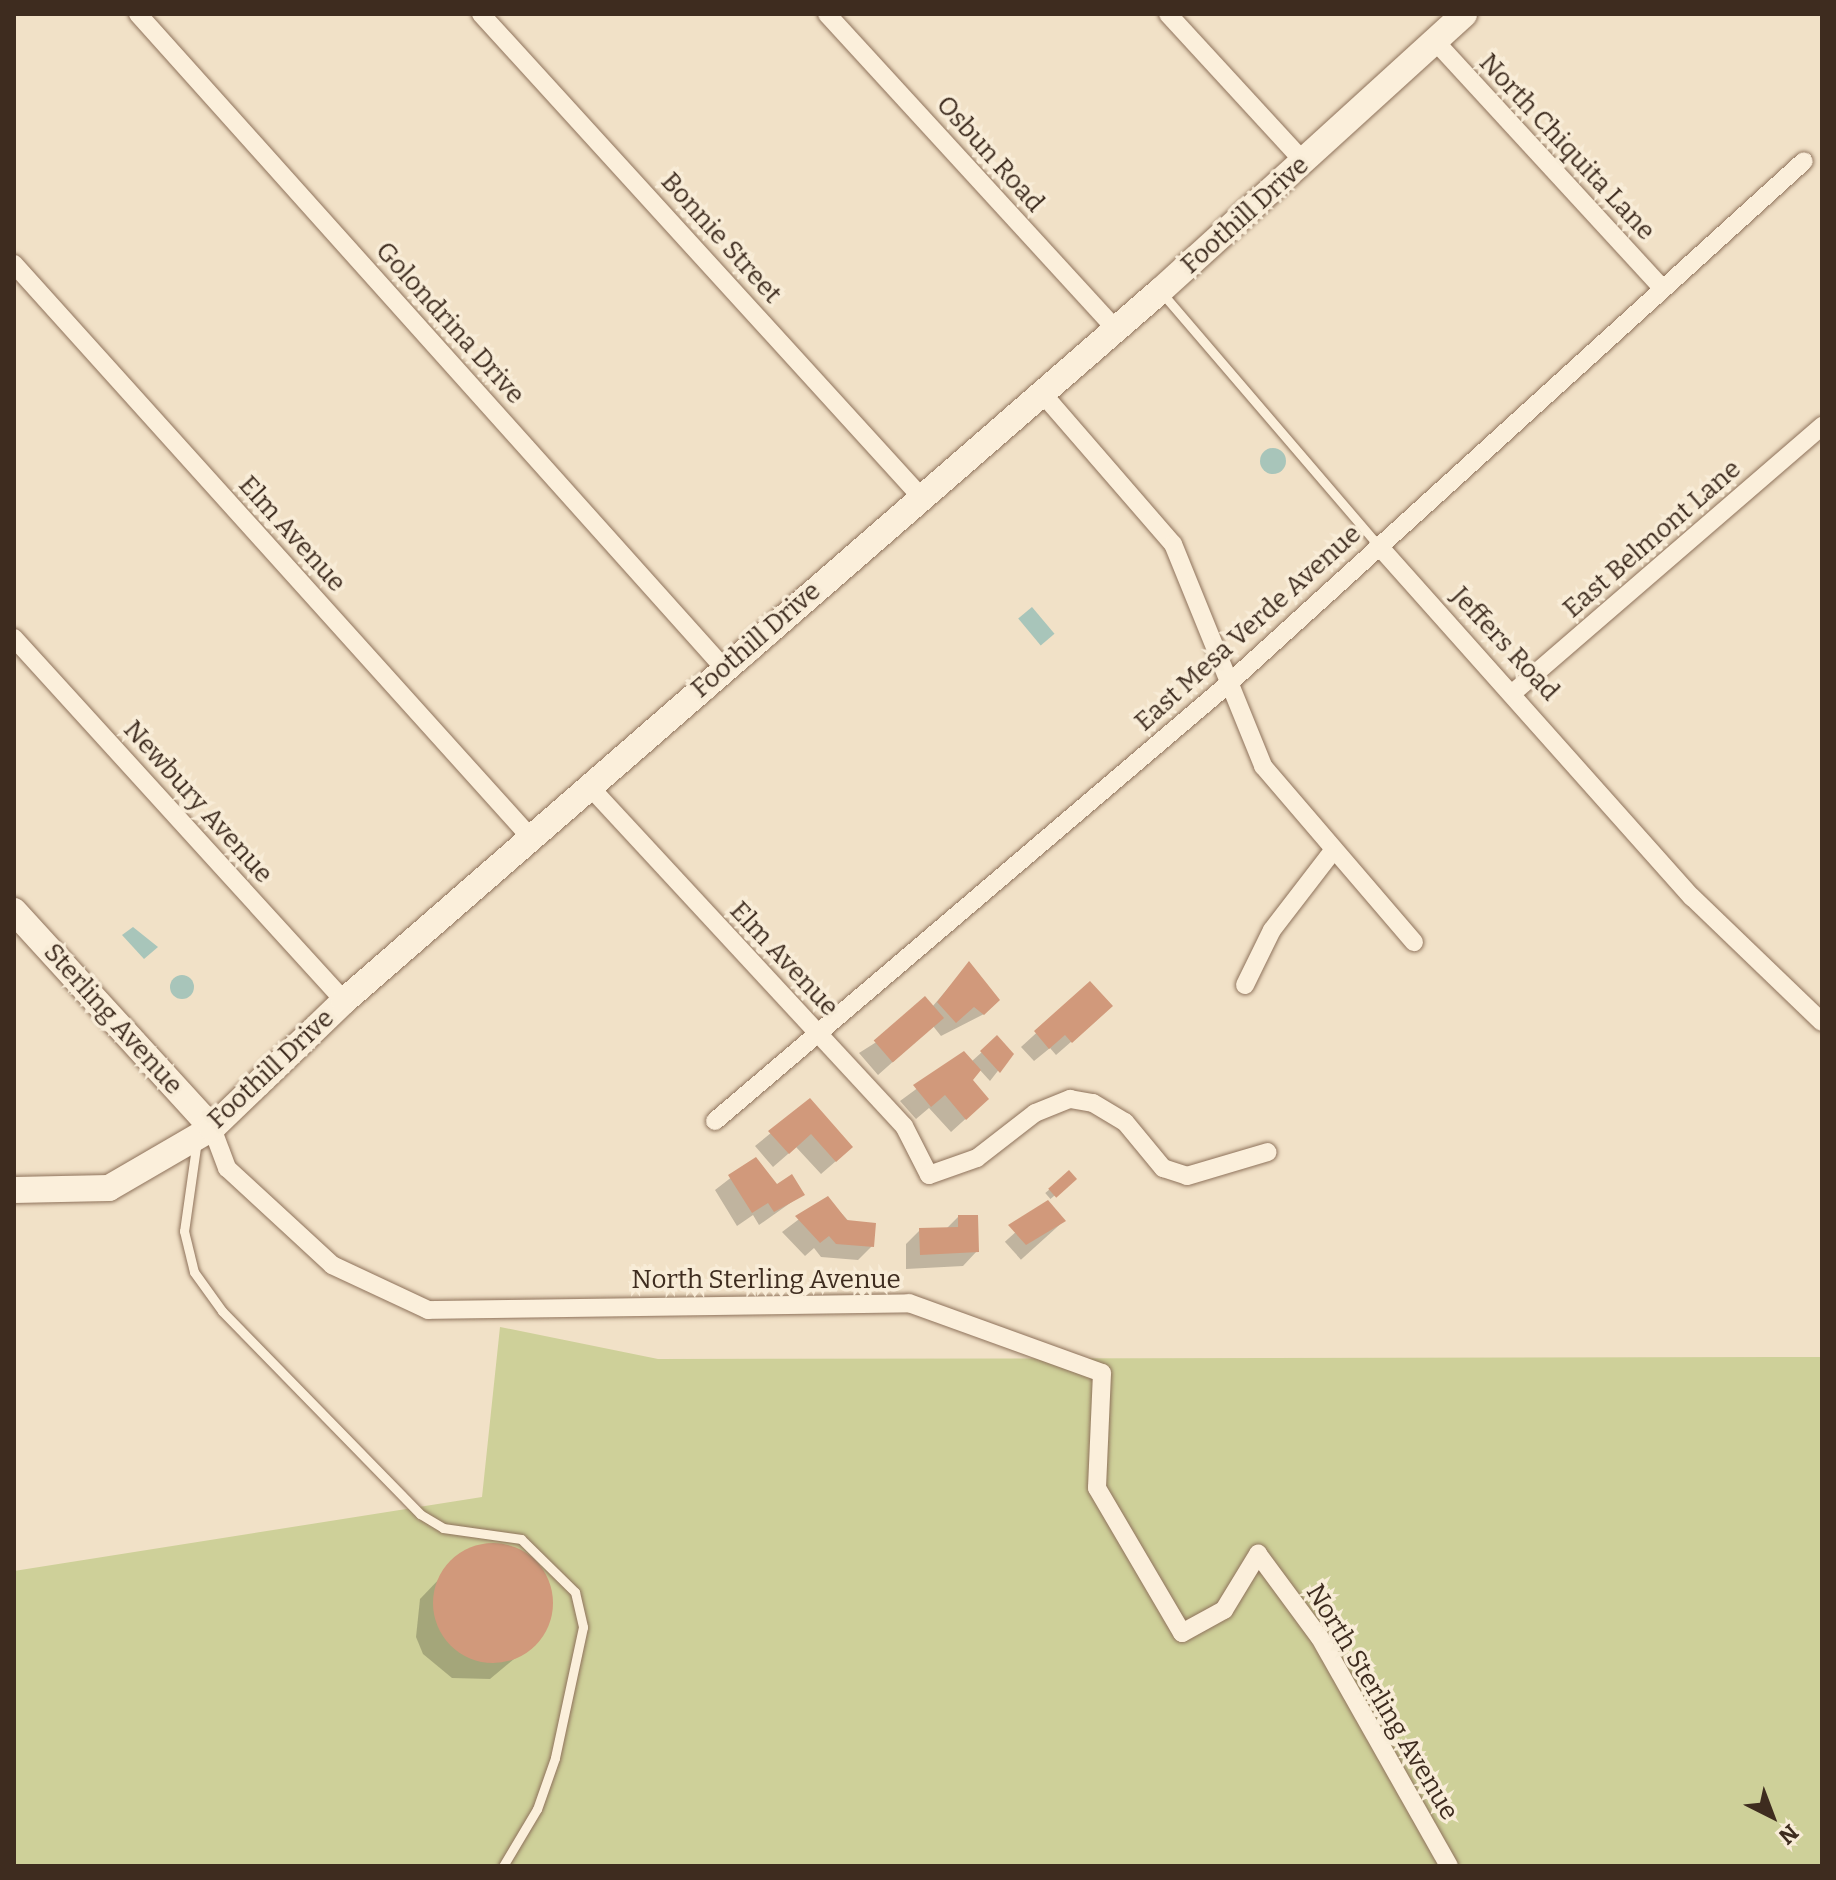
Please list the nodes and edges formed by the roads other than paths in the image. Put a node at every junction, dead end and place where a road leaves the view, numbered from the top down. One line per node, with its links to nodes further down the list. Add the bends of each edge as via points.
1 (138, 14): 18 (street, Golondrina Drive)
2 (481, 14): 15 (street, Bonnie Street)
3 (827, 14): 12 (street, Osbun Road)
4 (1168, 14): 8 (street)
5 (1464, 14): 6 (street, Foothill Drive)
6 (1435, 41): 8 (street, Foothill Drive); 10 (street, North Chiquita Lane)
7 (1804, 161): 10 (street, East Mesa Verde Avenue)
8 (1304, 162): 11 (street, Foothill Drive)
9 (14, 264): 22 (street, Elm Avenue)
10 (1661, 287): 16 (street, East Mesa Verde Avenue)
11 (1160, 291): 12 (street, Foothill Drive); 16 (lane, Jeffers Road)
12 (1115, 328): 13 (street, Foothill Drive)
13 (1042, 393): 15 (street, Foothill Drive); 19 (street, via 1173,544)
14 (1822, 426): 20 (street, East Belmont Lane)
15 (922, 498): 18 (street, Foothill Drive)
16 (1378, 545): 19 (street, East Mesa Verde Avenue); 20 (street, Jeffers Road)
17 (14, 638): 27 (street, Newbury Avenue)
18 (723, 667): 21 (street, Foothill Drive)
19 (1227, 685): 23 (street, via 1263,766); 29 (street, East Mesa Verde Avenue)
20 (1515, 691): 28 (street, Jeffers Road, via 1692,897)
21 (590, 787): 22 (street, Foothill Drive); 29 (street, Elm Avenue)
22 (532, 839): 27 (street, Foothill Drive)
23 (1332, 852): 25 (street); 26 (street, via 1272,930)
24 (14, 911): 31 (street, Sterling Avenue)
25 (1414, 942)
26 (1245, 985)
27 (344, 1001): 31 (street, Foothill Drive)
28 (1822, 1022)
29 (820, 1036): 30 (street, East Mesa Verde Avenue); 32 (street, Elm Avenue, via 904,1126 929,1175 977,1158 1035,1113 1070,1099 1093,1103 1125,1122 1163,1168 1187,1176)
30 (715, 1121)
31 (204, 1132): 33 (street, Foothill Drive, via 109,1188); 34 (lane, via 184,1231 194,1272 222,1311 420,1514 443,1528 521,1539 575,1592 583,1627 555,1758 537,1809); 35 (street, North Sterling Avenue, via 227,1168 332,1265 428,1310 909,1303 1102,1373 1097,1488 1182,1633 1224,1610 1258,1554 1320,1638)
32 (1268, 1152)
33 (14, 1190)
34 (503, 1866)
35 (1449, 1866)

